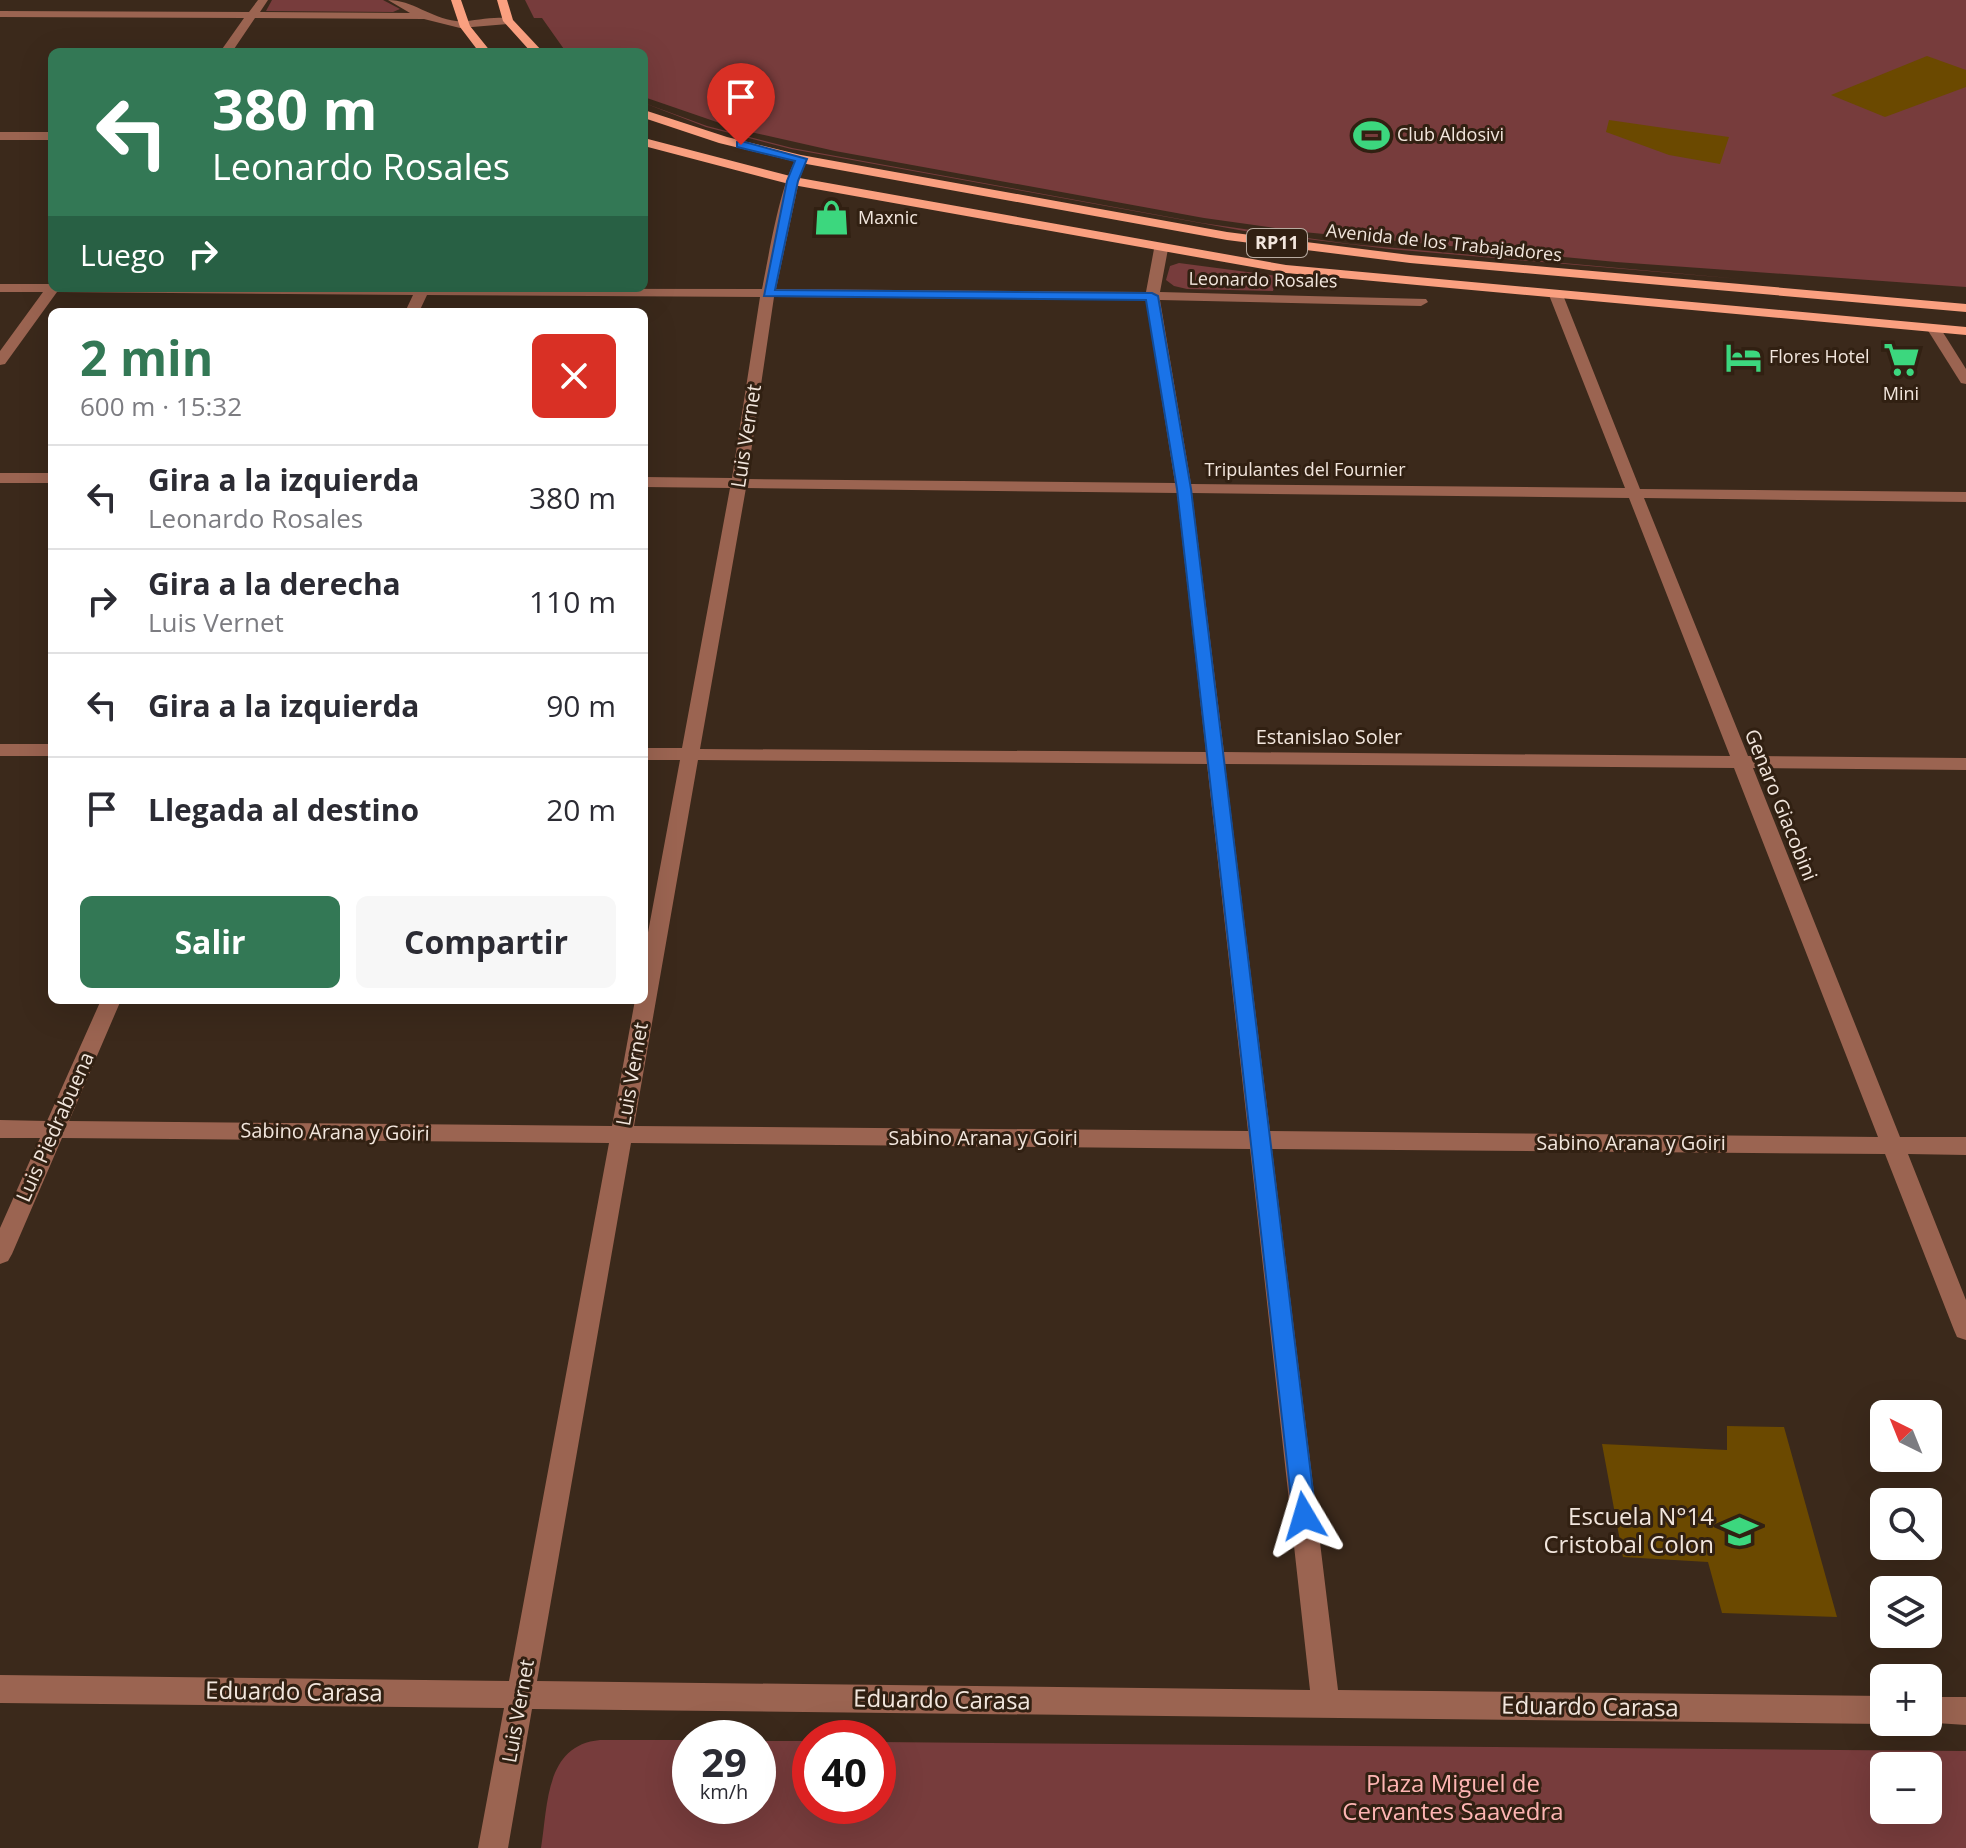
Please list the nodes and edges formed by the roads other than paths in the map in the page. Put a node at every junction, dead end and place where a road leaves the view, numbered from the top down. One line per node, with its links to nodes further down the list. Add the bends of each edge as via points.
1 (263, 0): 6 (street)
2 (393, 0): 7 (street)
3 (456, 0): 9 (main road)
4 (502, 0): 8 (main road)
5 (0, 14): 6 (street)
6 (253, 15): 7 (street); 10 (street)
7 (424, 16): 9 (street)
8 (508, 21): 9 (street); 12 (main road)
9 (465, 27): 11 (main road)
10 (229, 48)
11 (482, 48)
12 (533, 48)
13 (648, 115): 17 (main road, Avenida de los Trabajadores / RP11)
14 (0, 136): 15 (street)
15 (48, 136)
16 (648, 143): 18 (main road, Avenida de los Trabajadores / RP11)
17 (801, 159): 18 (street, Luis Vernet); 29 (main road, Avenida de los Trabajadores / RP11, via 1346,253)
18 (793, 181): 19 (main road, Avenida de los Trabajadores / RP11); 24 (street, Luis Vernet)
19 (1161, 249): 25 (main road, Avenida de los Trabajadores / RP11, via 1333,274); 26 (street)
20 (0, 288): 21 (street, Leonardo Rosales)
21 (48, 288)
22 (49, 292): 33 (street)
23 (648, 292): 24 (street, Leonardo Rosales)
24 (768, 293): 26 (street, Leonardo Rosales); 38 (street, Luis Vernet)
25 (1556, 295): 31 (main road, Avenida de los Trabajadores / RP11); 40 (street, Genaro Giacobini)
26 (1152, 296): 27 (street, Leonardo Rosales); 39 (street)
27 (1421, 302)
28 (1966, 302): 29 (main road)
29 (1921, 304): 30 (main road, Avenida de los Trabajadores / RP11)
30 (1966, 308)
31 (1934, 329): 32 (main road, Avenida de los Trabajadores / RP11); 34 (street)
32 (1966, 331)
33 (0, 361)
34 (1966, 380)
35 (0, 478): 36 (street)
36 (48, 478)
37 (648, 482): 38 (street, Tripulantes del Fournier)
38 (739, 483): 39 (street, Tripulantes del Fournier); 45 (street, Luis Vernet)
39 (1184, 489): 40 (street, Tripulantes del Fournier); 46 (street)
40 (1634, 492): 41 (street, Tripulantes del Fournier); 47 (street, Genaro Giacobini)
41 (1966, 497)
42 (0, 750): 43 (street)
43 (48, 750)
44 (648, 754): 45 (street, Estanislao Soler)
45 (690, 754): 46 (street, Estanislao Soler); 49 (street, Luis Vernet)
46 (1216, 758): 47 (street, Estanislao Soler); 55 (street)
47 (1741, 763): 48 (street, Estanislao Soler); 56 (street, Genaro Giacobini)
48 (1966, 764)
49 (648, 989)
50 (109, 1004): 53 (street, Luis Piedrabuena)
51 (645, 1004): 54 (street, Luis Vernet)
52 (0, 1129): 53 (street, Sabino Arana y Goiri)
53 (54, 1130): 54 (street, Sabino Arana y Goiri); 58 (street, Luis Piedrabuena)
54 (622, 1135): 55 (street, Sabino Arana y Goiri); 61 (street, Luis Vernet)
55 (1261, 1140): 56 (street, Sabino Arana y Goiri); 62 (street)
56 (1893, 1145): 57 (street, Sabino Arana y Goiri); 59 (street, Genaro Giacobini)
57 (1966, 1146)
58 (0, 1254)
59 (1966, 1330)
60 (0, 1689): 61 (street, Eduardo Carasa)
61 (521, 1695): 62 (street, Eduardo Carasa); 66 (street, Luis Vernet)
62 (1326, 1704): 63 (street, Eduardo Carasa)
63 (1870, 1710)
64 (1942, 1711): 65 (street)
65 (1966, 1711)
66 (493, 1848)

